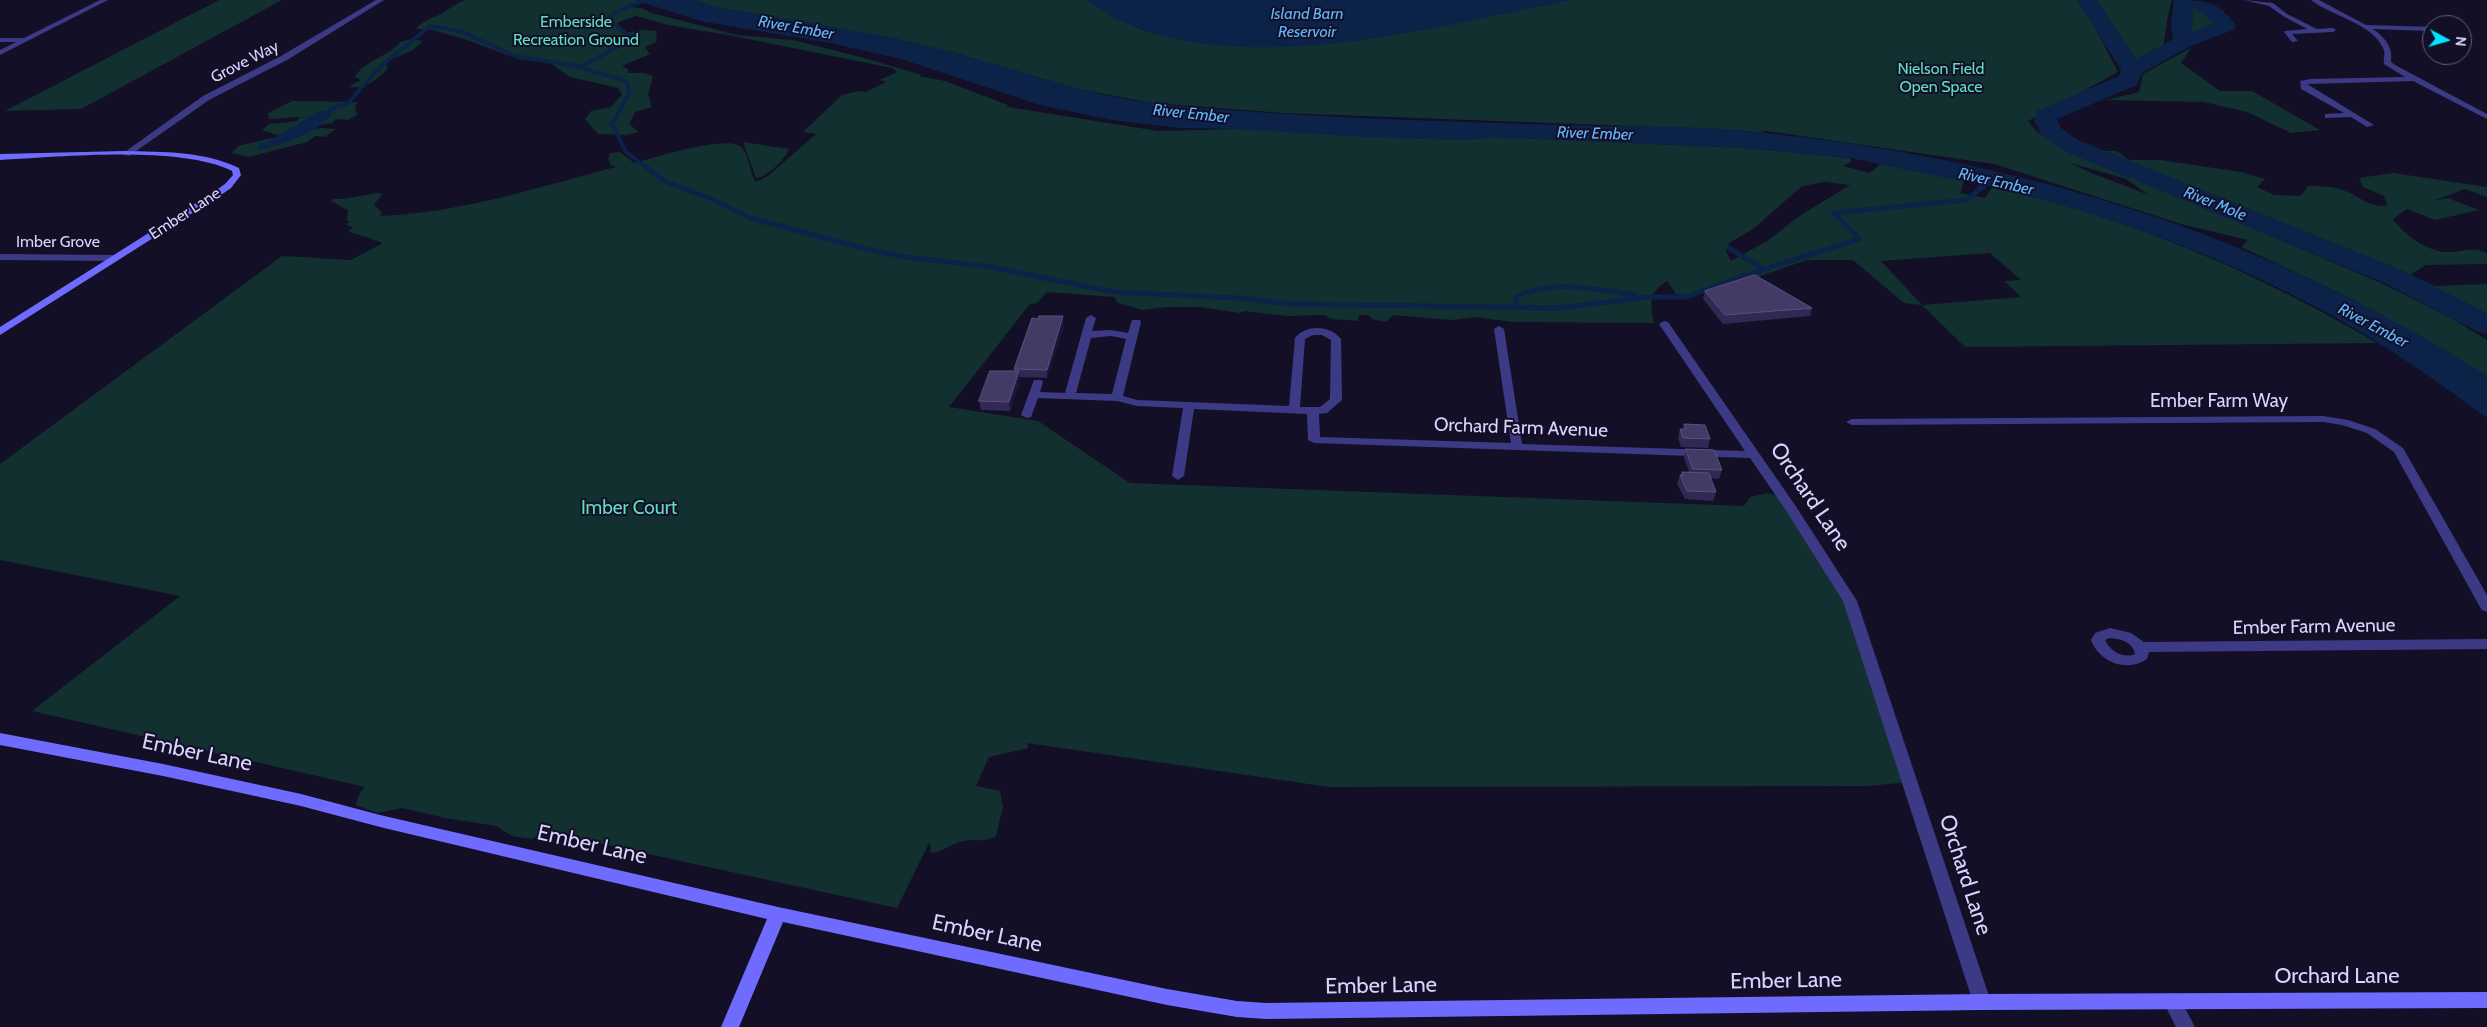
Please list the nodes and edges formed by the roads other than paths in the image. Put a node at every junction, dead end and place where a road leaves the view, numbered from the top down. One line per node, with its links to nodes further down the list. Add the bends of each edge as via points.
1 (105, 0): 10 (street)
2 (381, 0): 18 (street, Grove Way, via 284,58 212,95)
3 (2247, 0): 8 (street, via 2271,4)
4 (2314, 0): 5 (street)
5 (2363, 26): 6 (street); 13 (street, via 2385,44 2387,62)
6 (2422, 29)
7 (2333, 30): 8 (street)
8 (2316, 31): 11 (street, via 2287,32)
9 (0, 40): 10 (street)
10 (25, 40): 12 (street)
11 (2294, 41)
12 (0, 53)
13 (2415, 80): 14 (street, via 2303,83 2304,87); 16 (street)
14 (2352, 115): 15 (street); 17 (street)
15 (2328, 116)
16 (2487, 117)
17 (2370, 126)
18 (126, 154): 19 (main road, Ember Lane); 21 (main road, Ember Lane, via 217,161 233,166 237,175 218,193)
19 (0, 157)
20 (0, 257): 21 (street, Imber Grove)
21 (116, 258): 26 (main road, Ember Lane)
22 (1091, 318): 27 (street)
23 (1136, 322): 28 (street)
24 (1664, 324): 39 (street, Orchard Lane)
25 (1498, 329): 38 (street)
26 (0, 332)
27 (1086, 335): 28 (street, via 1111,333); 31 (street)
28 (1132, 337): 32 (street)
29 (1038, 382): 30 (street)
30 (1034, 395): 31 (street); 36 (street)
31 (1070, 396): 32 (street)
32 (1117, 398): 33 (street, via 1137,403)
33 (1189, 405): 34 (street); 40 (street)
34 (1294, 408): 35 (street); 35 (street, via 1300,338 1307,333 1324,332 1336,339 1336,400 1323,411)
35 (1313, 412): 38 (street, Orchard Farm Avenue, via 1314,440)
36 (1027, 416)
37 (1852, 422): 41 (street, Ember Farm Way, via 2323,419 2344,422 2371,431 2399,450)
38 (1517, 447): 39 (street, Orchard Farm Avenue)
39 (1754, 455): 48 (street, Orchard Lane, via 1850,601)
40 (1178, 476)
41 (2487, 607)
42 (2487, 644): 43 (street, Ember Farm Avenue)
43 (2141, 647)
44 (0, 739): 45 (main road, Ember Lane, via 302,800)
45 (778, 914): 48 (main road, Ember Lane, via 1236,1009); 49 (main road)
46 (2172, 1000): 47 (main road, Orchard Lane); 48 (main road, Orchard Lane); 50 (street)
47 (2487, 1000)
48 (1982, 1002)
49 (730, 1027)
50 (2186, 1027)

